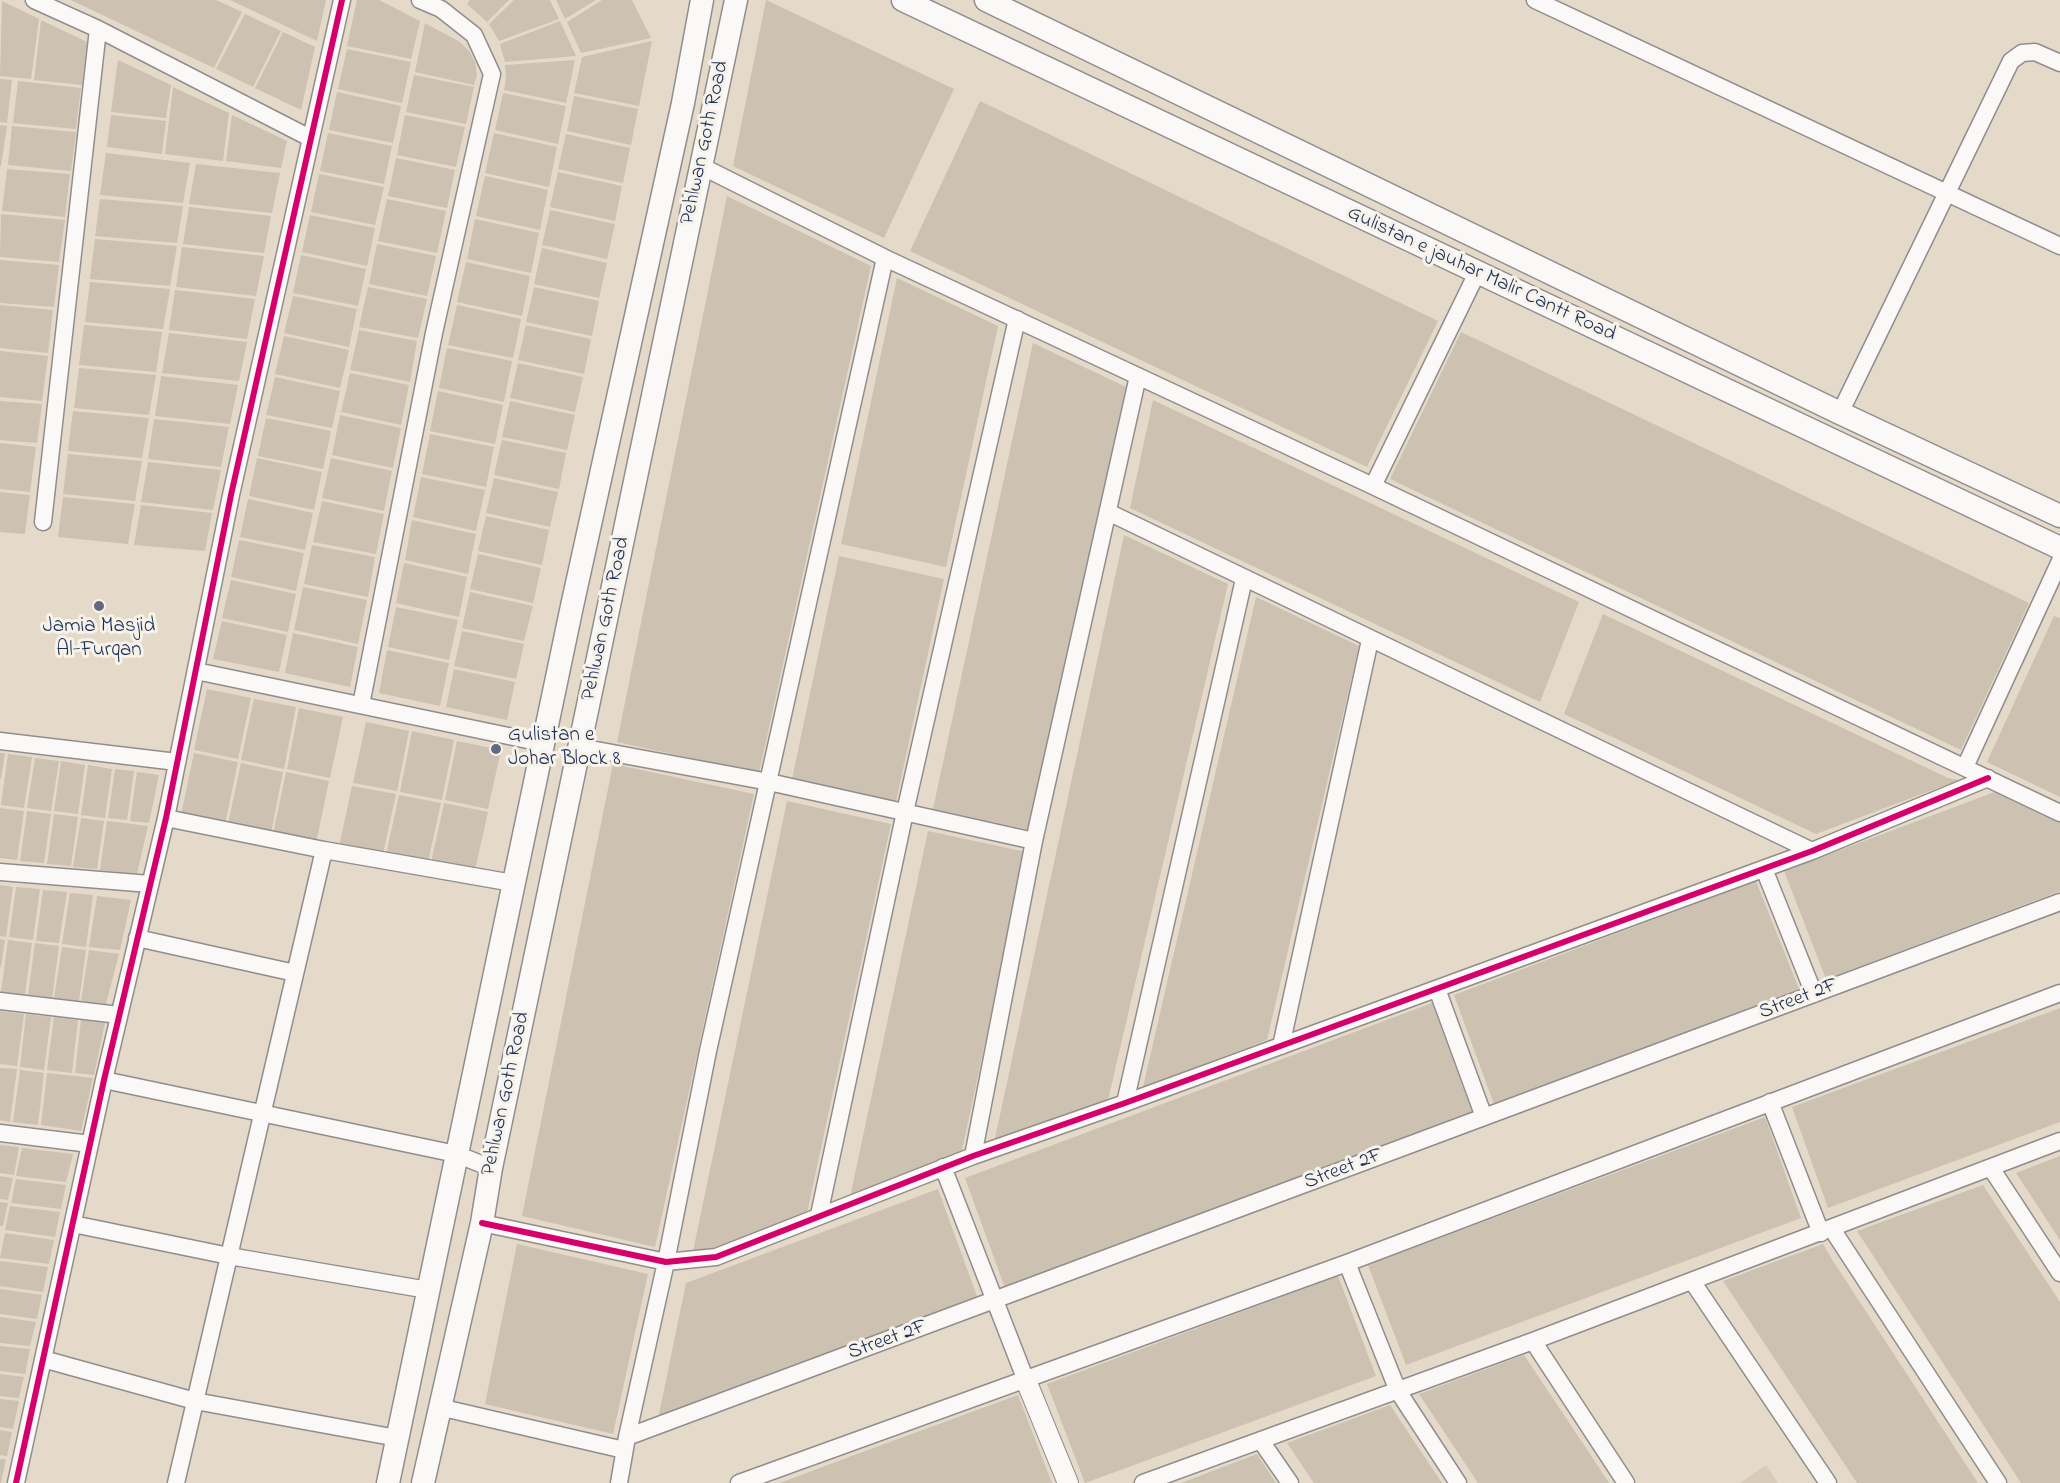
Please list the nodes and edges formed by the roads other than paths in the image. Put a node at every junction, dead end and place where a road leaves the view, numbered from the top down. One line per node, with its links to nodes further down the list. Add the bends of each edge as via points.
1 (34, 0): 9 (street)
2 (342, 0): 11 (street)
3 (420, 0): 29 (street, via 441,9 474,35 492,74 434,333)
4 (702, 0): 31 (main road, Pehlwan Goth Road)
5 (736, 0): 12 (main road, Pehlwan Goth Road)
6 (903, 0): 16 (main road, Gulistan e jauhar Malir Cantt Road)
7 (986, 0): 19 (main road, Gulistan e jauhar Malir Cantt Road)
8 (1535, 0): 13 (street)
9 (98, 29): 11 (street); 23 (street)
10 (2060, 63): 13 (street, via 2035,52 2022,53 2011,60)
11 (310, 138): 28 (street)
12 (701, 166): 15 (street); 32 (main road, Pehlwan Goth Road)
13 (1945, 194): 14 (street); 19 (street)
14 (2060, 246)
15 (885, 258): 17 (street); 36 (street)
16 (1477, 273): 20 (street); 24 (main road, Gulistan e jauhar Malir Cantt Road)
17 (1017, 319): 18 (street); 37 (street)
18 (1138, 376): 20 (street); 21 (street)
19 (1840, 412): 22 (main road, Gulistan e jauhar Malir Cantt Road)
20 (1373, 486): 34 (street)
21 (1108, 512): 26 (street); 40 (street)
22 (2060, 516)
23 (43, 522)
24 (2060, 548)
25 (2060, 561): 34 (street)
26 (1244, 579): 27 (street); 58 (street)
27 (1370, 640): 42 (street); 55 (street)
28 (195, 670): 29 (street); 33 (street)
29 (361, 705): 31 (street)
30 (0, 741): 33 (street)
31 (542, 743): 45 (main road, Pehlwan Goth Road)
32 (580, 747): 36 (street); 67 (main road, Pehlwan Goth Road)
33 (177, 762): 39 (street)
34 (1965, 767): 35 (street)
35 (1988, 778): 38 (street); 42 (street)
36 (769, 782): 37 (street); 74 (street)
37 (905, 812): 40 (street); 69 (street)
38 (2060, 813)
39 (165, 818): 41 (street); 46 (street)
40 (1034, 841): 65 (street)
41 (324, 850): 45 (street); 49 (street)
42 (1812, 851): 43 (street)
43 (1764, 869): 50 (street); 52 (street)
44 (0, 872): 46 (street)
45 (513, 883): 64 (main road, Pehlwan Goth Road)
46 (150, 884): 48 (street)
47 (2060, 902): 52 (street, Street 2F)
48 (137, 938): 49 (street); 54 (street)
49 (295, 973): 59 (street)
50 (1437, 989): 55 (street); 60 (street)
51 (2060, 993): 57 (street)
52 (1814, 994): 60 (street, Street 2F)
53 (0, 1001): 54 (street)
54 (119, 1015): 56 (street)
55 (1281, 1046): 58 (street)
56 (104, 1080): 59 (street); 63 (street)
57 (1770, 1102): 72 (street); 75 (street)
58 (1125, 1103): 65 (street)
59 (262, 1113): 64 (street); 73 (street)
60 (1484, 1117): 79 (street, Street 2F)
61 (0, 1133): 63 (street)
62 (2060, 1141): 68 (street)
63 (90, 1144): 71 (street)
64 (456, 1154): 67 (street); 78 (main road, Pehlwan Goth Road)
65 (973, 1156): 66 (street)
66 (943, 1167): 69 (street); 79 (street)
67 (490, 1168): 70 (main road, Pehlwan Goth Road)
68 (1990, 1168): 72 (street); 76 (street)
69 (819, 1215): 74 (street, via 716,1257)
70 (482, 1223): 74 (street); 85 (main road, Pehlwan Goth Road)
71 (73, 1224): 73 (street); 81 (street)
72 (1826, 1231): 77 (street); 101 (street)
73 (229, 1256): 78 (street); 84 (street)
74 (666, 1262): 88 (street)
75 (1347, 1263): 82 (street); 83 (street)
76 (2060, 1273)
77 (1692, 1281): 80 (street); 100 (street)
78 (428, 1290): 86 (main road, Pehlwan Goth Road)
79 (994, 1301): 82 (street); 88 (street, Street 2F)
80 (1533, 1341): 83 (street); 99 (street)
81 (43, 1359): 84 (street); 89 (street)
82 (1025, 1378): 94 (street); 95 (street)
83 (1398, 1391): 87 (street); 98 (street)
84 (195, 1401): 86 (street); 90 (street)
85 (439, 1407): 88 (street); 92 (main road, Pehlwan Goth Road)
86 (398, 1438): 91 (main road, Pehlwan Goth Road)
87 (1261, 1441): 96 (street); 97 (street)
88 (626, 1444): 93 (street)
89 (16, 1483)
90 (176, 1483)
91 (388, 1483)
92 (423, 1483)
93 (619, 1483)
94 (739, 1483)
95 (1068, 1483)
96 (1143, 1483)
97 (1290, 1483)
98 (1458, 1483)
99 (1626, 1483)
100 (1828, 1483)
101 (1998, 1483)

